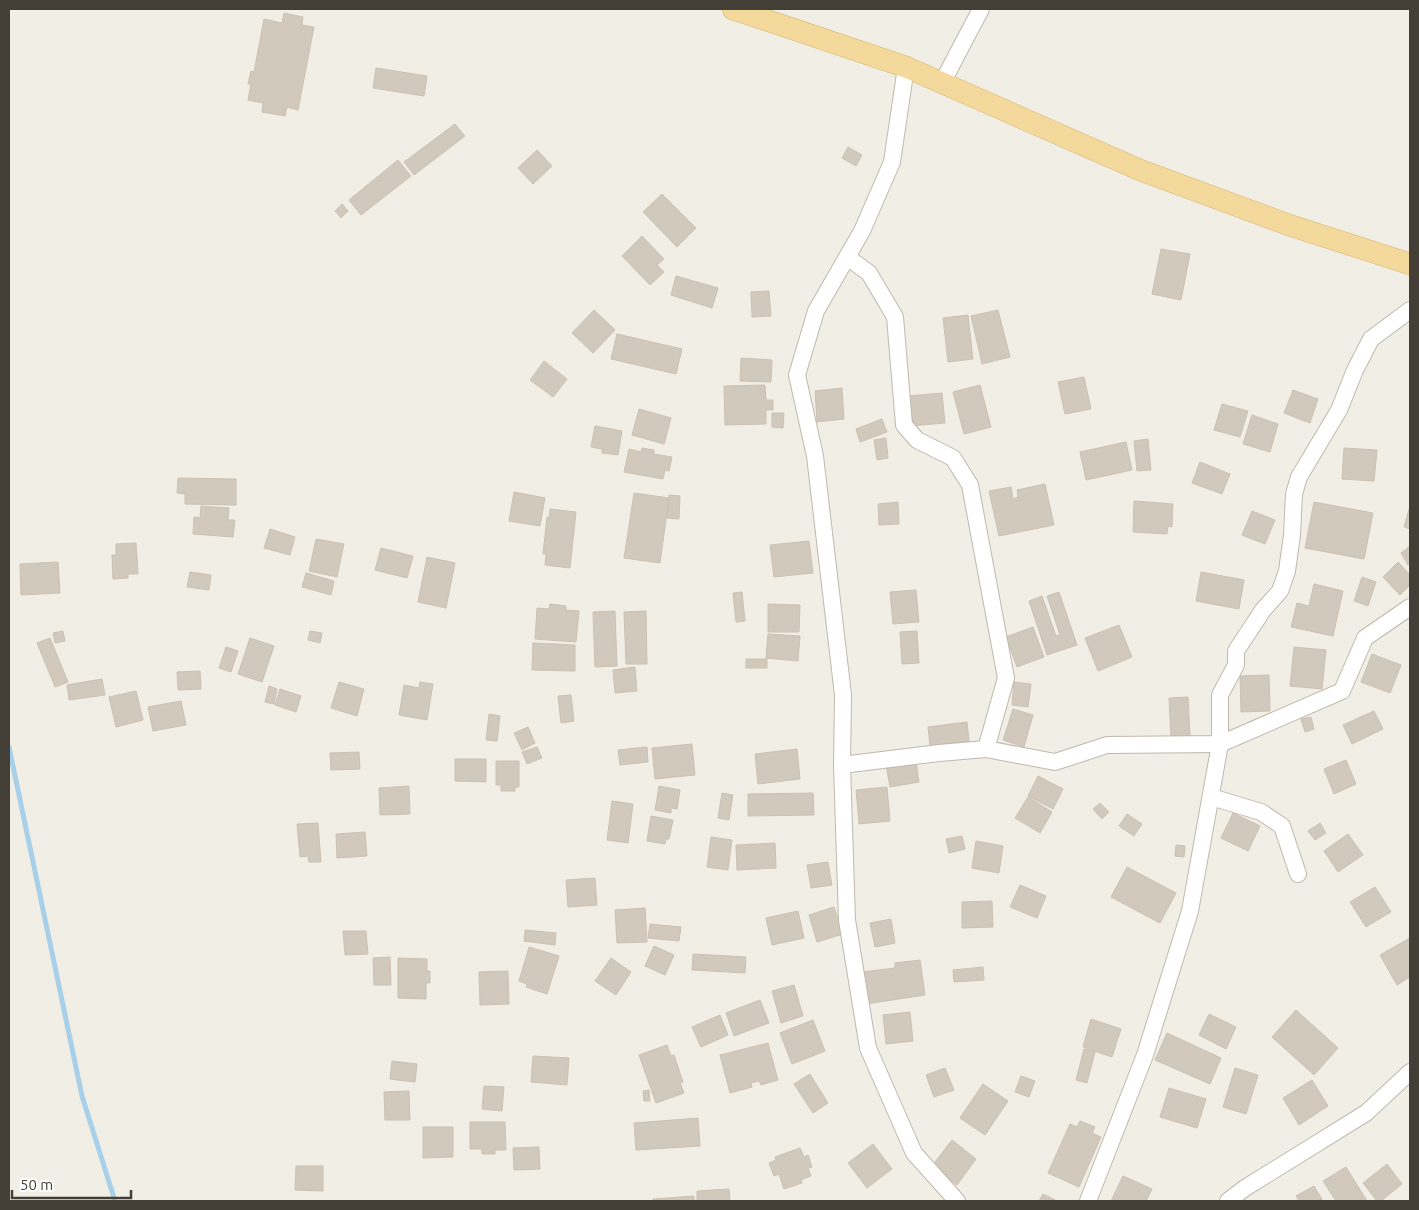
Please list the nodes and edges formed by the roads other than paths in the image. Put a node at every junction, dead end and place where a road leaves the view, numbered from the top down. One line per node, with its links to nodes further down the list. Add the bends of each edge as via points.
1 (733, 9): 3 (main road)
2 (981, 9): 4 (street)
3 (906, 67): 4 (main road); 5 (street, via 892,162)
4 (942, 82): 6 (main road, via 1140,170 1288,225)
5 (847, 257): 10 (street, via 869,273 895,317 904,425 917,440 953,458 970,485 1006,678); 11 (street, via 816,312 797,375 815,456 842,685)
6 (1410, 264)
7 (1410, 310): 9 (street, via 1371,339 1339,410 1299,478 1294,494 1287,571 1280,591 1236,651 1236,665 1220,696)
8 (1410, 606): 9 (street, via 1366,638 1342,691)
9 (1220, 744): 10 (street, via 1107,745 1055,762); 12 (street)
10 (986, 750): 11 (street)
11 (842, 765): 15 (street, via 847,920 868,1048 914,1153)
12 (1211, 797): 13 (street, via 1261,812 1282,826); 16 (street, via 1190,911 1145,1055)
13 (1298, 874)
14 (1410, 1072): 17 (street, via 1366,1113)
15 (957, 1201)
16 (1088, 1201)
17 (1228, 1201)

